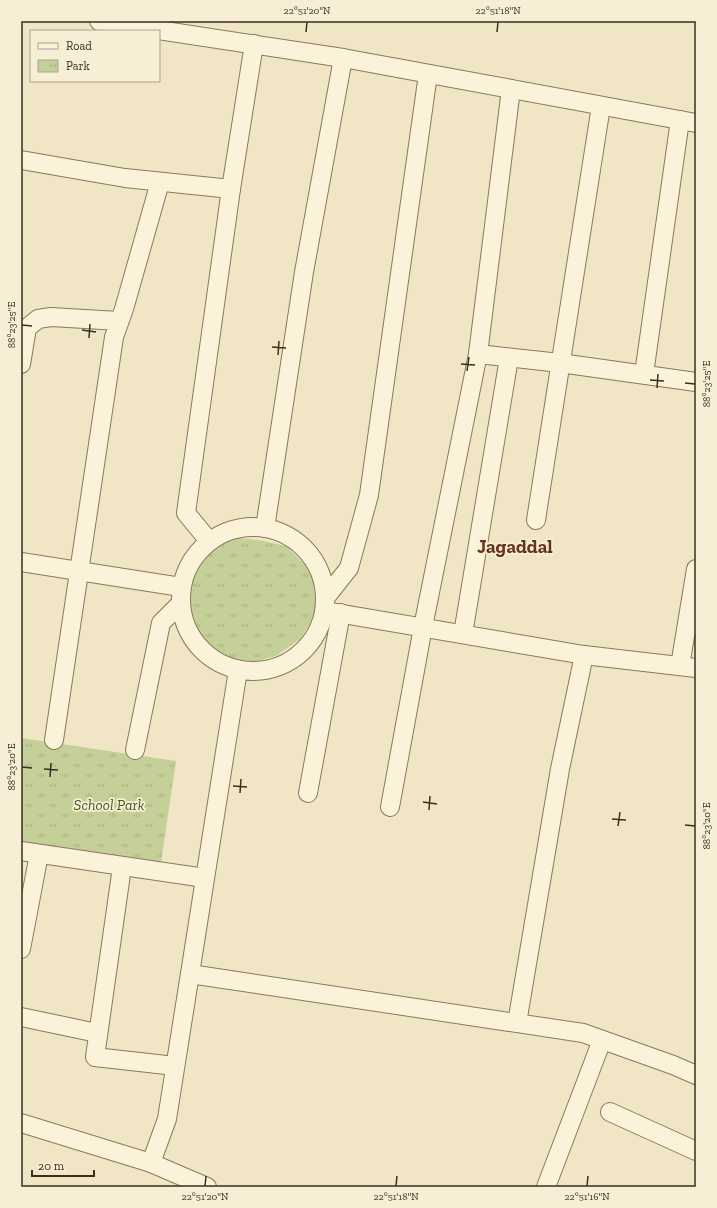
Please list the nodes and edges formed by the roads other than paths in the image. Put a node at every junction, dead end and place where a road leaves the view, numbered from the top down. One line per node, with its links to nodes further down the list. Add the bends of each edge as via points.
1 (99, 21): 2 (street)
2 (193, 28): 3 (street)
3 (254, 44): 4 (street); 11 (street)
4 (343, 58): 5 (street); 21 (street, via 304,272)
5 (428, 74): 6 (street); 28 (street, via 369,495 349,568)
6 (511, 89): 7 (street); 14 (street)
7 (602, 106): 8 (street); 16 (street)
8 (688, 122): 18 (street)
9 (21, 160): 10 (street)
10 (160, 182): 11 (street); 12 (street)
11 (231, 189): 22 (street, via 186,513)
12 (119, 322): 13 (street, via 51,317 38,319 27,328); 25 (street, via 114,337)
13 (23, 340): 17 (street)
14 (478, 354): 15 (street); 29 (street)
15 (509, 358): 16 (street); 30 (street)
16 (560, 363): 18 (street); 20 (street)
17 (21, 364)
18 (644, 374): 19 (street)
19 (696, 382)
20 (536, 520)
21 (265, 528): 22 (street, via 258,526 232,529); 28 (street, via 280,532 306,549 321,575)
22 (209, 541): 26 (street, via 192,560)
23 (21, 562): 25 (street)
24 (696, 569): 32 (street)
25 (80, 570): 26 (street); 34 (street)
26 (181, 587): 27 (street)
27 (180, 604): 33 (street, via 186,629 201,651 221,666); 35 (street, via 161,623)
28 (331, 607): 29 (street); 33 (street, via 317,634 297,658 267,672); 36 (street)
29 (423, 627): 30 (street); 37 (street)
30 (463, 634): 31 (street)
31 (584, 655): 32 (street); 45 (street, via 560,769)
32 (688, 667)
33 (238, 670): 41 (street)
34 (54, 740)
35 (135, 750)
36 (308, 793)
37 (390, 807)
38 (21, 851): 39 (street)
39 (39, 854): 40 (street); 42 (street)
40 (122, 867): 41 (street); 46 (street)
41 (205, 878): 43 (street)
42 (21, 949)
43 (190, 974): 45 (street); 48 (street)
44 (21, 1017): 46 (street)
45 (517, 1023): 47 (street, via 582,1033)
46 (97, 1034): 48 (street, via 95,1057)
47 (602, 1040): 49 (street, via 673,1065); 55 (street)
48 (175, 1066): 53 (street, via 167,1119)
49 (696, 1076)
50 (610, 1112): 52 (street)
51 (21, 1123): 53 (street)
52 (696, 1151)
53 (151, 1163): 54 (street)
54 (207, 1187)
55 (546, 1187)

